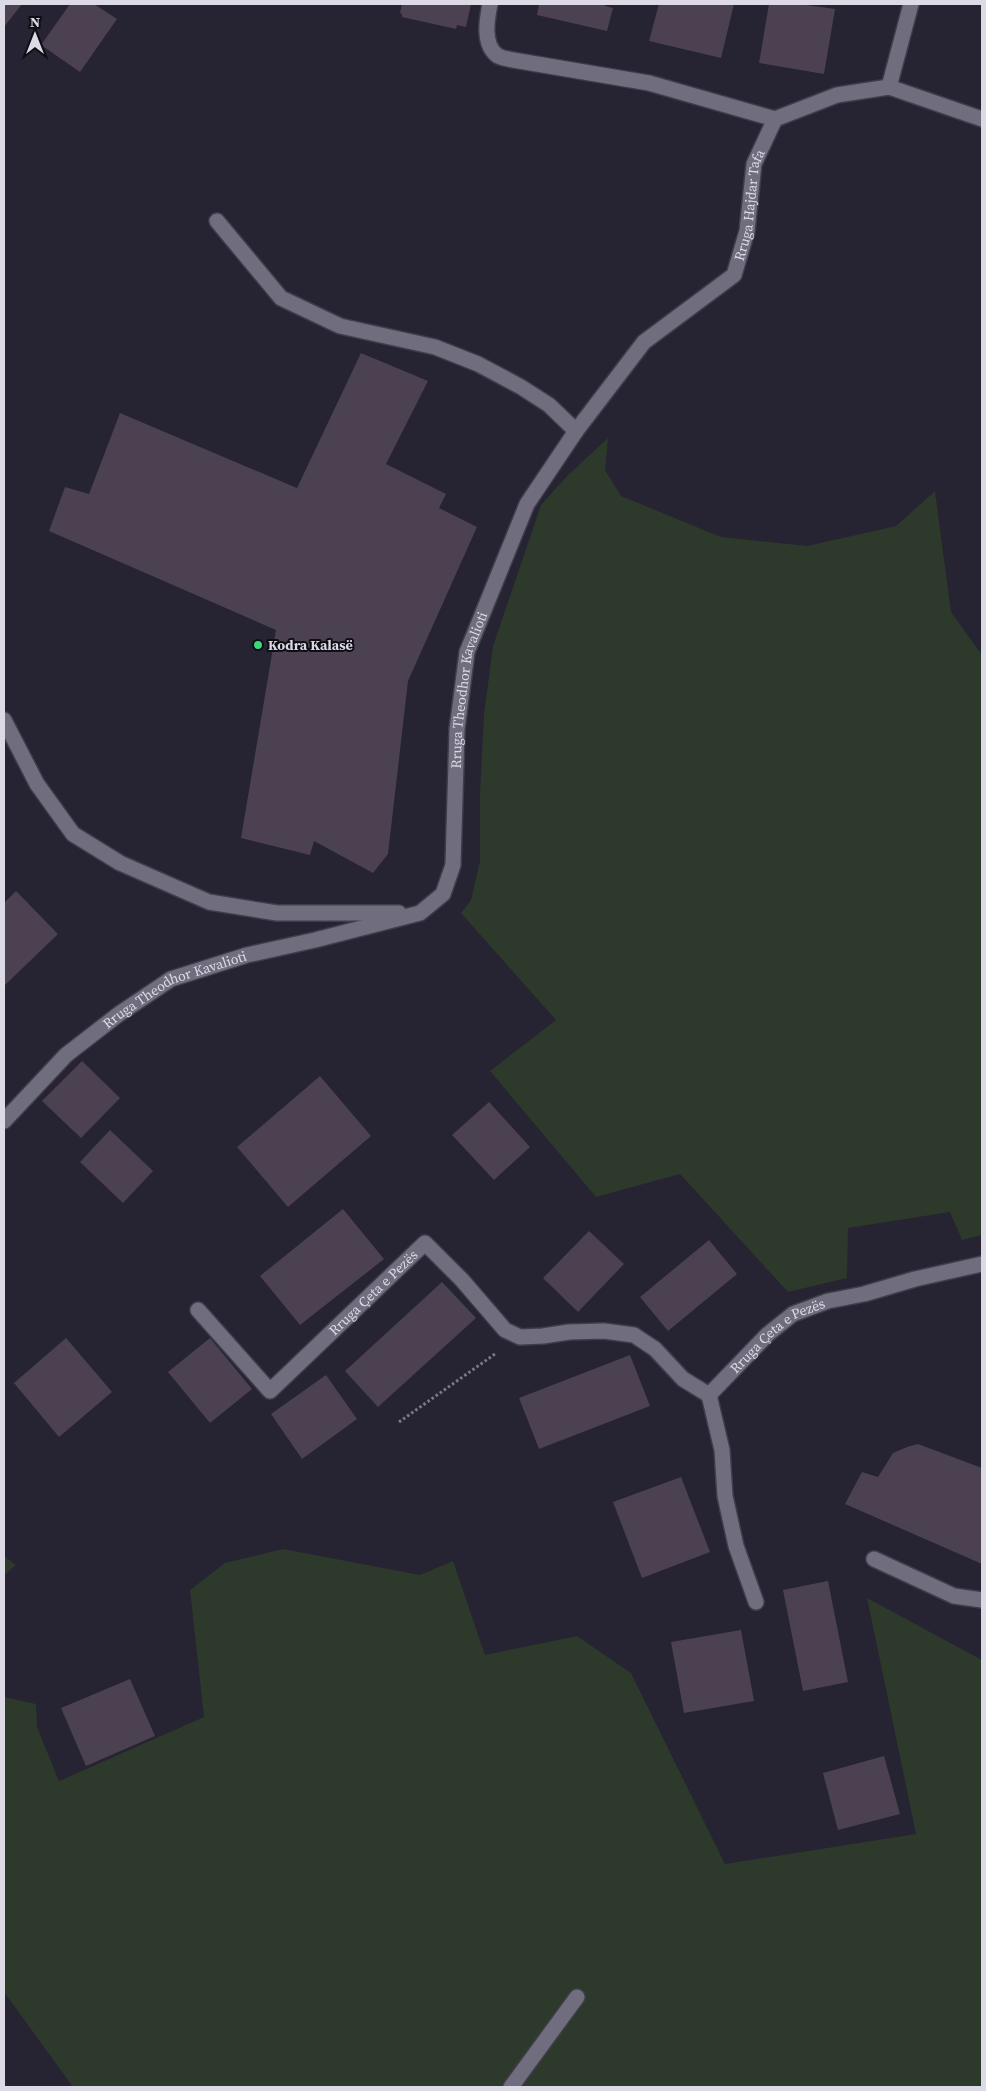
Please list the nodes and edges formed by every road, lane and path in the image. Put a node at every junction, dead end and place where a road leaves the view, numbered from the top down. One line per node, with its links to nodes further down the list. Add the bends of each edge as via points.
1 (490, 4): 4 (street, via 487,18 490,48 498,56 650,83)
2 (911, 4): 3 (street)
3 (889, 87): 4 (street, via 838,95); 5 (street)
4 (775, 119): 7 (street, Rruga Hajdar Tafa, via 754,164 747,231 734,275 644,342)
5 (982, 119)
6 (217, 221): 7 (street, via 281,298 340,326 435,347 478,364 549,405)
7 (576, 431): 9 (street, Rruga Theodhor Kavalioti, via 527,504 467,652 458,729 452,865 443,894)
8 (4, 720): 9 (street, via 36,784 73,834 120,863 209,902 277,913)
9 (420, 913): 10 (street, Rruga Theodhor Kavalioti, via 247,955 171,979 66,1054)
10 (4, 1121)
11 (982, 1264): 14 (street, Rruga Çeta e Pezës, via 828,1301 793,1314 768,1334)
12 (198, 1310): 13 (street, Rruga Çeta e Pezës, via 270,1391 425,1243 505,1330)
13 (520, 1337): 14 (street, via 604,1331 634,1336 655,1349 683,1378); 15 (path)
14 (708, 1395): 18 (street, via 722,1450 725,1496 736,1546)
15 (399, 1422)
16 (874, 1559): 17 (street, via 954,1596)
17 (982, 1600)
18 (756, 1602)
19 (577, 1997): 20 (street)
20 (511, 2087)

